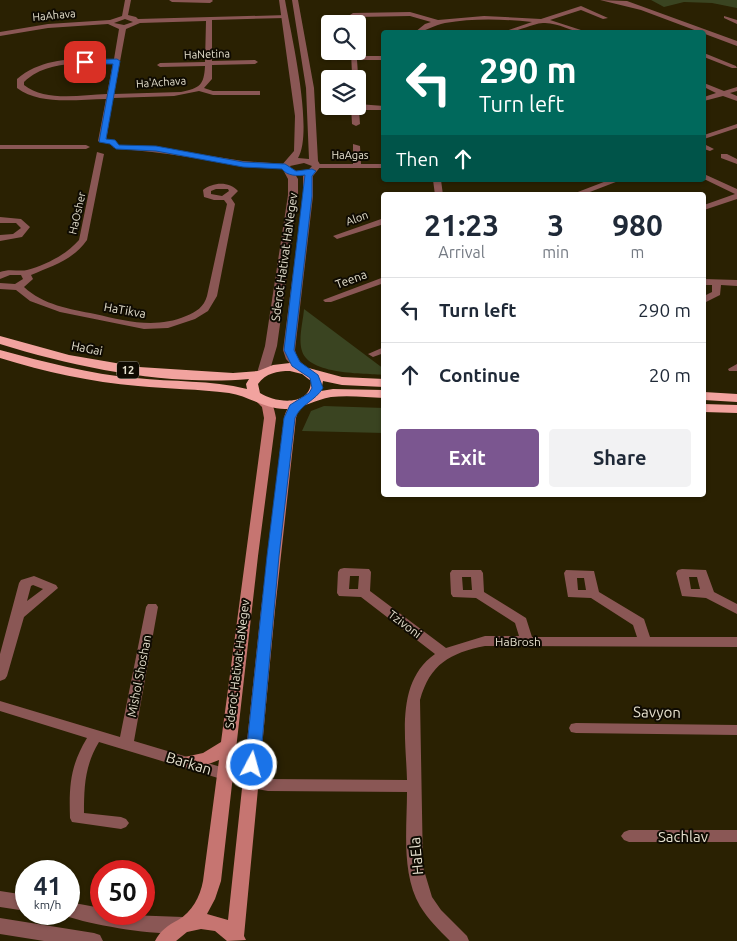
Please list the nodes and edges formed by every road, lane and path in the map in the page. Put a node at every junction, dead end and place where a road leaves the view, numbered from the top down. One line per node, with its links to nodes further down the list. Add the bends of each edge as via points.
1 (128, 0): 13 (street)
2 (172, 0): 8 (street)
3 (282, 0): 11 (street)
4 (295, 0): 62 (street, Sderot Hativat HaNegev, via 310,88)
5 (603, 0): 9 (street)
6 (638, 0): 9 (street)
7 (644, 0): 28 (street)
8 (210, 1)
9 (618, 2): 25 (street)
10 (353, 15): 19 (street, via 410,14)
11 (285, 16): 15 (street); 59 (street, via 298,116 298,151)
12 (726, 17): 20 (street)
13 (125, 18): 16 (street); 18 (street)
14 (605, 18): 17 (street, via 581,8)
15 (209, 19): 16 (street); 35 (street, Ha'Achava)
16 (137, 21): 21 (street)
17 (541, 21): 19 (street, via 463,18); 23 (street); 24 (street)
18 (110, 22): 21 (street); 27 (street, HaAhava, via 48,26)
19 (436, 22): 22 (street)
20 (737, 22)
21 (123, 27): 33 (street)
22 (420, 30)
23 (514, 30)
24 (576, 30)
25 (700, 30)
26 (706, 32): 29 (street)
27 (0, 34)
28 (737, 39)
29 (737, 44)
30 (366, 56): 32 (street)
31 (706, 56): 37 (street)
32 (381, 58)
33 (117, 61): 43 (street); 43 (street, Ha'Achava, via 51,65 33,70 20,81 20,86 40,97)
34 (255, 62): 35 (street, HaNetina)
35 (208, 64): 36 (street, HaNetina); 39 (street, Ha'Achava, via 208,79)
36 (160, 65)
37 (734, 67)
38 (706, 86): 42 (street)
39 (198, 89): 41 (street, via 213,94); 43 (street, Ha'Achava, via 178,94)
40 (737, 89): 42 (street)
41 (257, 93)
42 (723, 93): 44 (street); 45 (street)
43 (110, 97): 52 (street)
44 (706, 98)
45 (737, 99)
46 (366, 107): 47 (street)
47 (381, 108)
48 (355, 115): 49 (street)
49 (356, 124)
50 (737, 126): 51 (street)
51 (706, 136)
52 (102, 141): 55 (street, via 91,143); 56 (street, via 113,142)
53 (356, 146): 60 (street)
54 (0, 147): 55 (street)
55 (86, 148): 56 (street, via 89,152)
56 (109, 151): 59 (street, via 156,148 243,164); 73 (street, HaOsher, via 83,240 68,255)
57 (724, 156): 58 (street)
58 (737, 162)
59 (288, 166): 62 (street, via 304,160); 62 (street, via 301,174); 88 (street, Sderot Hativat HaNegev, via 293,192 272,346)
60 (357, 166): 61 (street, HaAgas); 62 (street, HaAgas)
61 (381, 166)
62 (315, 167): 87 (street, Sderot Hativat HaNegev, via 308,176 289,350 292,359)
63 (706, 177): 66 (street)
64 (611, 182): 65 (street)
65 (583, 192)
66 (737, 194): 68 (street)
67 (226, 198): 80 (street, HaTikva, via 231,204 212,296 203,311 185,321 162,326 128,324 70,312 26,295)
68 (706, 207)
69 (0, 220): 72 (street, via 18,221 26,227 19,235)
70 (381, 221): 71 (street, Alon)
71 (337, 236)
72 (0, 238)
73 (25, 274): 74 (street, HaOsher, via 14,272); 80 (street, via 28,279)
74 (0, 276)
75 (381, 281): 82 (street, Teena)
76 (706, 282): 77 (street)
77 (716, 282): 78 (street); 81 (street, via 717,293)
78 (737, 283)
79 (0, 286): 80 (street)
80 (18, 286)
81 (706, 299)
82 (328, 300)
83 (0, 340): 88 (highway, HaGai / 12, via 51,356 126,369 226,377)
84 (381, 351): 86 (street)
85 (0, 354): 92 (highway, 12, via 40,366 118,380 232,389)
86 (373, 354)
87 (306, 372): 88 (highway, 12, via 283,367); 89 (highway, 12, via 342,381); 94 (highway, via 318,384 316,391)
88 (261, 373): 92 (highway, via 252,384)
89 (381, 383)
90 (381, 394): 94 (highway, 12, via 334,393)
91 (706, 396): 93 (highway)
92 (258, 398): 94 (highway, 12, via 279,405); 114 (main road, Sderot Hativat HaNegev, via 270,410 269,425)
93 (737, 398)
94 (305, 400): 117 (main road, Sderot Hativat HaNegev, via 292,410 289,425)
95 (706, 408): 96 (highway)
96 (737, 409)
97 (364, 593): 107 (street, Tzivoni)
98 (478, 594): 104 (street, via 521,622)
99 (593, 594): 105 (street, via 639,622)
100 (708, 594): 102 (street)
101 (152, 607): 113 (street, Mishol Shoshan)
102 (737, 610)
103 (18, 615): 108 (street)
104 (527, 640): 105 (street, HaBrosh); 107 (street, HaBrosh, via 485,641)
105 (645, 641): 106 (street, HaBrosh)
106 (737, 642)
107 (446, 654): 118 (street, HaBrosh, via 429,666 416,687 413,700)
108 (0, 676)
109 (0, 706): 112 (street, Barkan)
110 (576, 728): 111 (street, Savyon)
111 (737, 730)
112 (96, 735): 113 (street, Barkan); 119 (street, via 77,774 77,818)
113 (126, 744): 115 (street, Barkan)
114 (228, 745): 115 (main road, via 216,756); 116 (main road, Sderot Hativat HaNegev)
115 (186, 762): 116 (street, Barkan)
116 (224, 774): 117 (street, Barkan); 125 (main road, Sderot Hativat HaNegev, via 211,887 202,909)
117 (251, 782): 118 (street, Barkan, via 268,785); 127 (main road, Sderot Hativat HaNegev)
118 (413, 786): 130 (street, HaEla, via 413,851 419,883 435,916)
119 (121, 823)
120 (629, 836): 121 (street, Sachlav)
121 (737, 836)
122 (0, 899): 123 (street)
123 (15, 901)
124 (80, 912): 125 (street, via 148,923)
125 (185, 924): 127 (main road, via 200,920 215,922 228,928); 129 (main road, Sderot Hativat HaNegev)
126 (0, 926): 128 (street)
127 (237, 939)
128 (94, 941)
129 (164, 941)
130 (461, 941)

